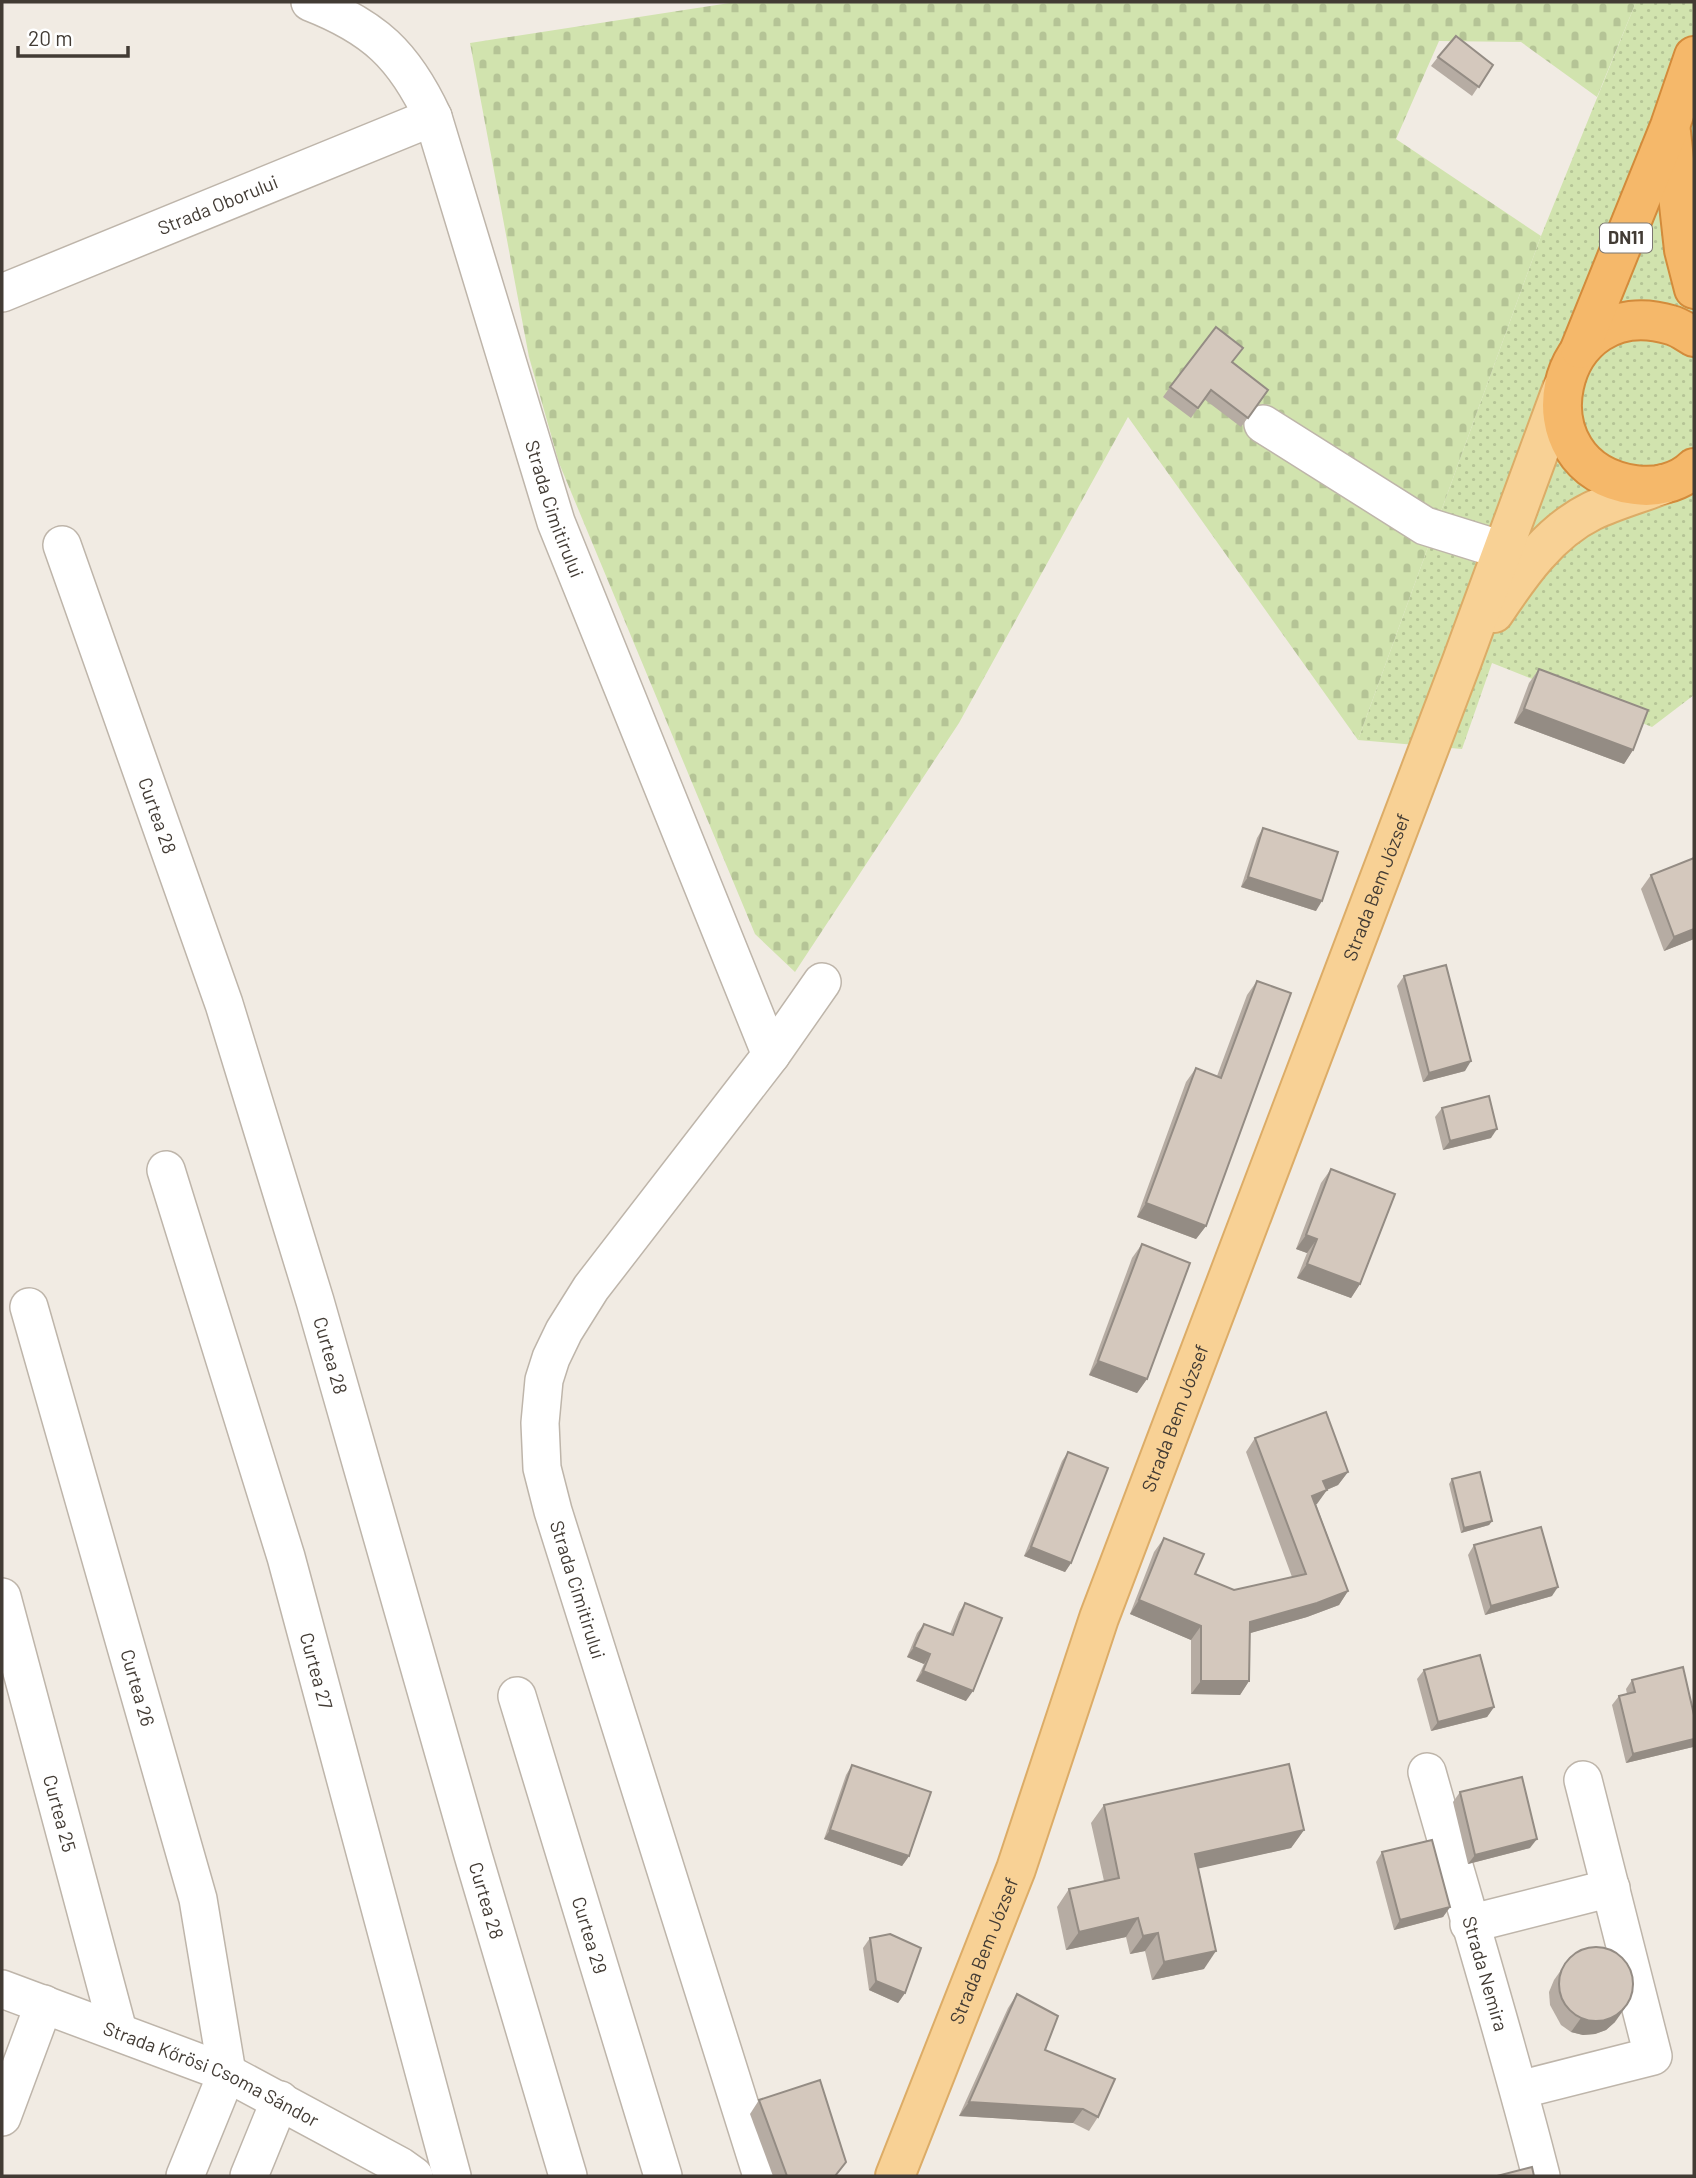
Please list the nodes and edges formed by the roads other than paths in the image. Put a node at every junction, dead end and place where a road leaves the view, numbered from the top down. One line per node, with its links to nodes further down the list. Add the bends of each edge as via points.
1 (310, 2): 3 (street, Strada Cimitirului, via 339,13 396,55)
2 (1694, 55): 4 (highway, DN11)
3 (433, 117): 6 (street, Strada Oborului); 16 (street, Strada Cimitirului, via 556,522)
4 (1670, 126): 5 (highway, DN11, via 1684,250); 8 (highway, DN11)
5 (1694, 289)
6 (2, 293)
7 (1694, 337): 8 (highway, DN11, via 1673,325 1648,320 1599,332)
8 (1580, 349): 9 (highway, DN11)
9 (1562, 389): 11 (highway, DN11, via 1567,436 1580,457 1599,473 1620,483 1643,486); 13 (main road, Strada Bem József)
10 (1263, 424): 13 (street, via 1425,526)
11 (1682, 483): 14 (main road, Strada Bem József, via 1591,511 1564,530 1523,569)
12 (62, 545): 36 (street, Curtea 28, via 228,1017 319,1314)
13 (1502, 550): 14 (main road, Strada Bem József)
14 (1462, 661): 39 (main road, Strada Bem József, via 1099,1618 1016,1869)
15 (822, 982): 16 (street, Strada Cimitirului)
16 (771, 1055): 38 (street, Strada Cimitirului, via 591,1288 564,1331 544,1380 540,1423 542,1468 553,1511)
17 (166, 1170): 35 (street, Curtea 27, via 286,1557)
18 (29, 1307): 28 (street, Curtea 26, via 198,1899)
19 (2, 1597): 27 (street, Curtea 25)
20 (517, 1696): 37 (street, Curtea 29)
21 (1427, 1772): 24 (street, Strada Nemira)
22 (1583, 1780): 23 (street)
23 (1611, 1888): 24 (street); 29 (street, via 1653,2056)
24 (1469, 1924): 29 (street, Strada Nemira)
25 (2, 1989): 26 (street, Strada Kőrösi Csoma Sándor)
26 (44, 2004): 27 (street, Strada Kőrösi Csoma Sándor); 31 (street)
27 (118, 2031): 28 (street, Strada Kőrösi Csoma Sándor)
28 (227, 2074): 30 (street, Strada Kőrösi Csoma Sándor); 33 (street)
29 (1519, 2090): 40 (street, Strada Nemira)
30 (280, 2100): 32 (street, Strada Kőrösi Csoma Sándor); 34 (street)
31 (2, 2117)
32 (403, 2173)
33 (186, 2176)
34 (249, 2176)
35 (452, 2176)
36 (568, 2176)
37 (663, 2176)
38 (762, 2176)
39 (895, 2176)
40 (1541, 2176)

